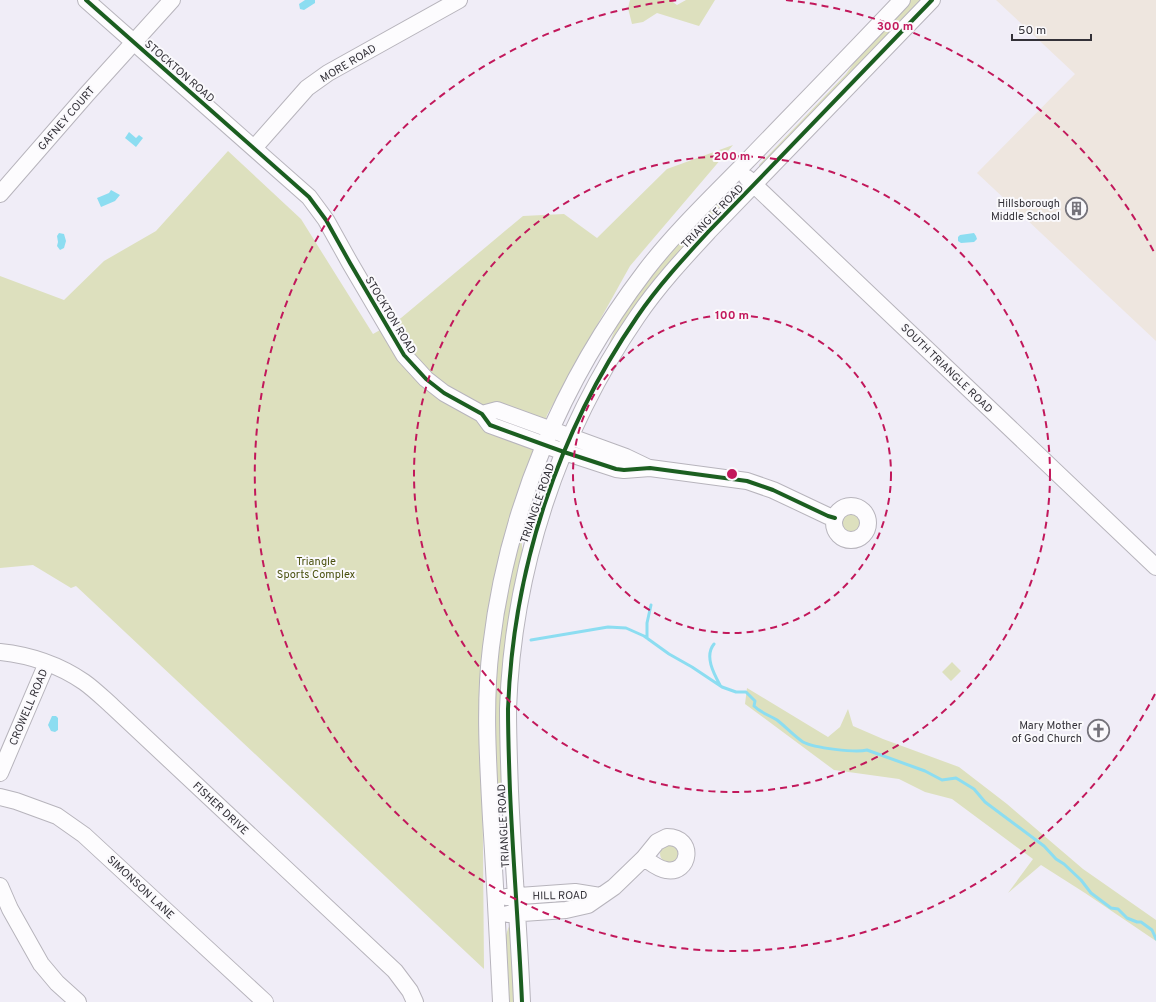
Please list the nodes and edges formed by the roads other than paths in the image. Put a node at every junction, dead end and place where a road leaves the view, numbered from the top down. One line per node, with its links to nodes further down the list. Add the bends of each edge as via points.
1 (86, 0): 6 (street, STOCKTON ROAD)
2 (172, 0): 6 (street, GAFNEY COURT)
3 (459, 0): 7 (street, MORE ROAD, via 328,73 307,88)
4 (902, 0): 8 (street, TRIANGLE ROAD)
5 (932, 0): 9 (street, TRIANGLE ROAD)
6 (134, 42): 7 (street, STOCKTON ROAD); 10 (street, GAFNEY COURT)
7 (254, 148): 11 (street, STOCKTON ROAD, via 309,197 326,220 404,355 414,367 444,393)
8 (738, 170): 9 (street, SOUTH TRIANGLE ROAD); 12 (street, TRIANGLE ROAD, via 693,216 622,303 583,365)
9 (754, 185): 13 (street, TRIANGLE ROAD, via 687,255 638,316 608,362); 18 (street, SOUTH TRIANGLE ROAD)
10 (0, 194)
11 (482, 414): 12 (street, STOCKTON ROAD, via 496,410); 14 (street, STOCKTON ROAD, via 490,425)
12 (550, 430): 13 (street, STOCKTON ROAD); 14 (street, TRIANGLE ROAD)
13 (571, 436): 15 (street, TRIANGLE ROAD); 16 (street, STOCKTON ROAD)
14 (544, 445): 15 (street, STOCKTON ROAD); 27 (street, TRIANGLE ROAD, via 511,538 491,647 487,727)
15 (564, 452): 16 (street, STOCKTON ROAD, via 616,469); 25 (street, TRIANGLE ROAD, via 531,545 513,645 508,735)
16 (650, 468): 17 (street, STOCKTON ROAD, via 747,481)
17 (835, 518)
18 (1156, 567)
19 (0, 652): 20 (street, FISHER DRIVE)
20 (47, 663): 21 (street, CROWELL ROAD); 32 (street, FISHER DRIVE, via 85,682 112,706 394,971)
21 (0, 773)
22 (0, 797): 31 (street, SIMONSON LANE, via 57,816 84,835)
23 (644, 858): 26 (street, HILL ROAD, via 614,887)
24 (0, 886): 30 (street, via 41,964)
25 (516, 896): 26 (street, HILL ROAD, via 575,892); 27 (street, HILL ROAD); 28 (street, TRIANGLE ROAD)
26 (600, 896): 28 (street, HILL ROAD, via 581,907)
27 (496, 898): 29 (street, TRIANGLE ROAD)
28 (517, 913): 29 (street, HILL ROAD); 34 (street, TRIANGLE ROAD)
29 (496, 915): 33 (street, TRIANGLE ROAD)
30 (78, 1002)
31 (265, 1002)
32 (415, 1002)
33 (501, 1002)
34 (522, 1002)

